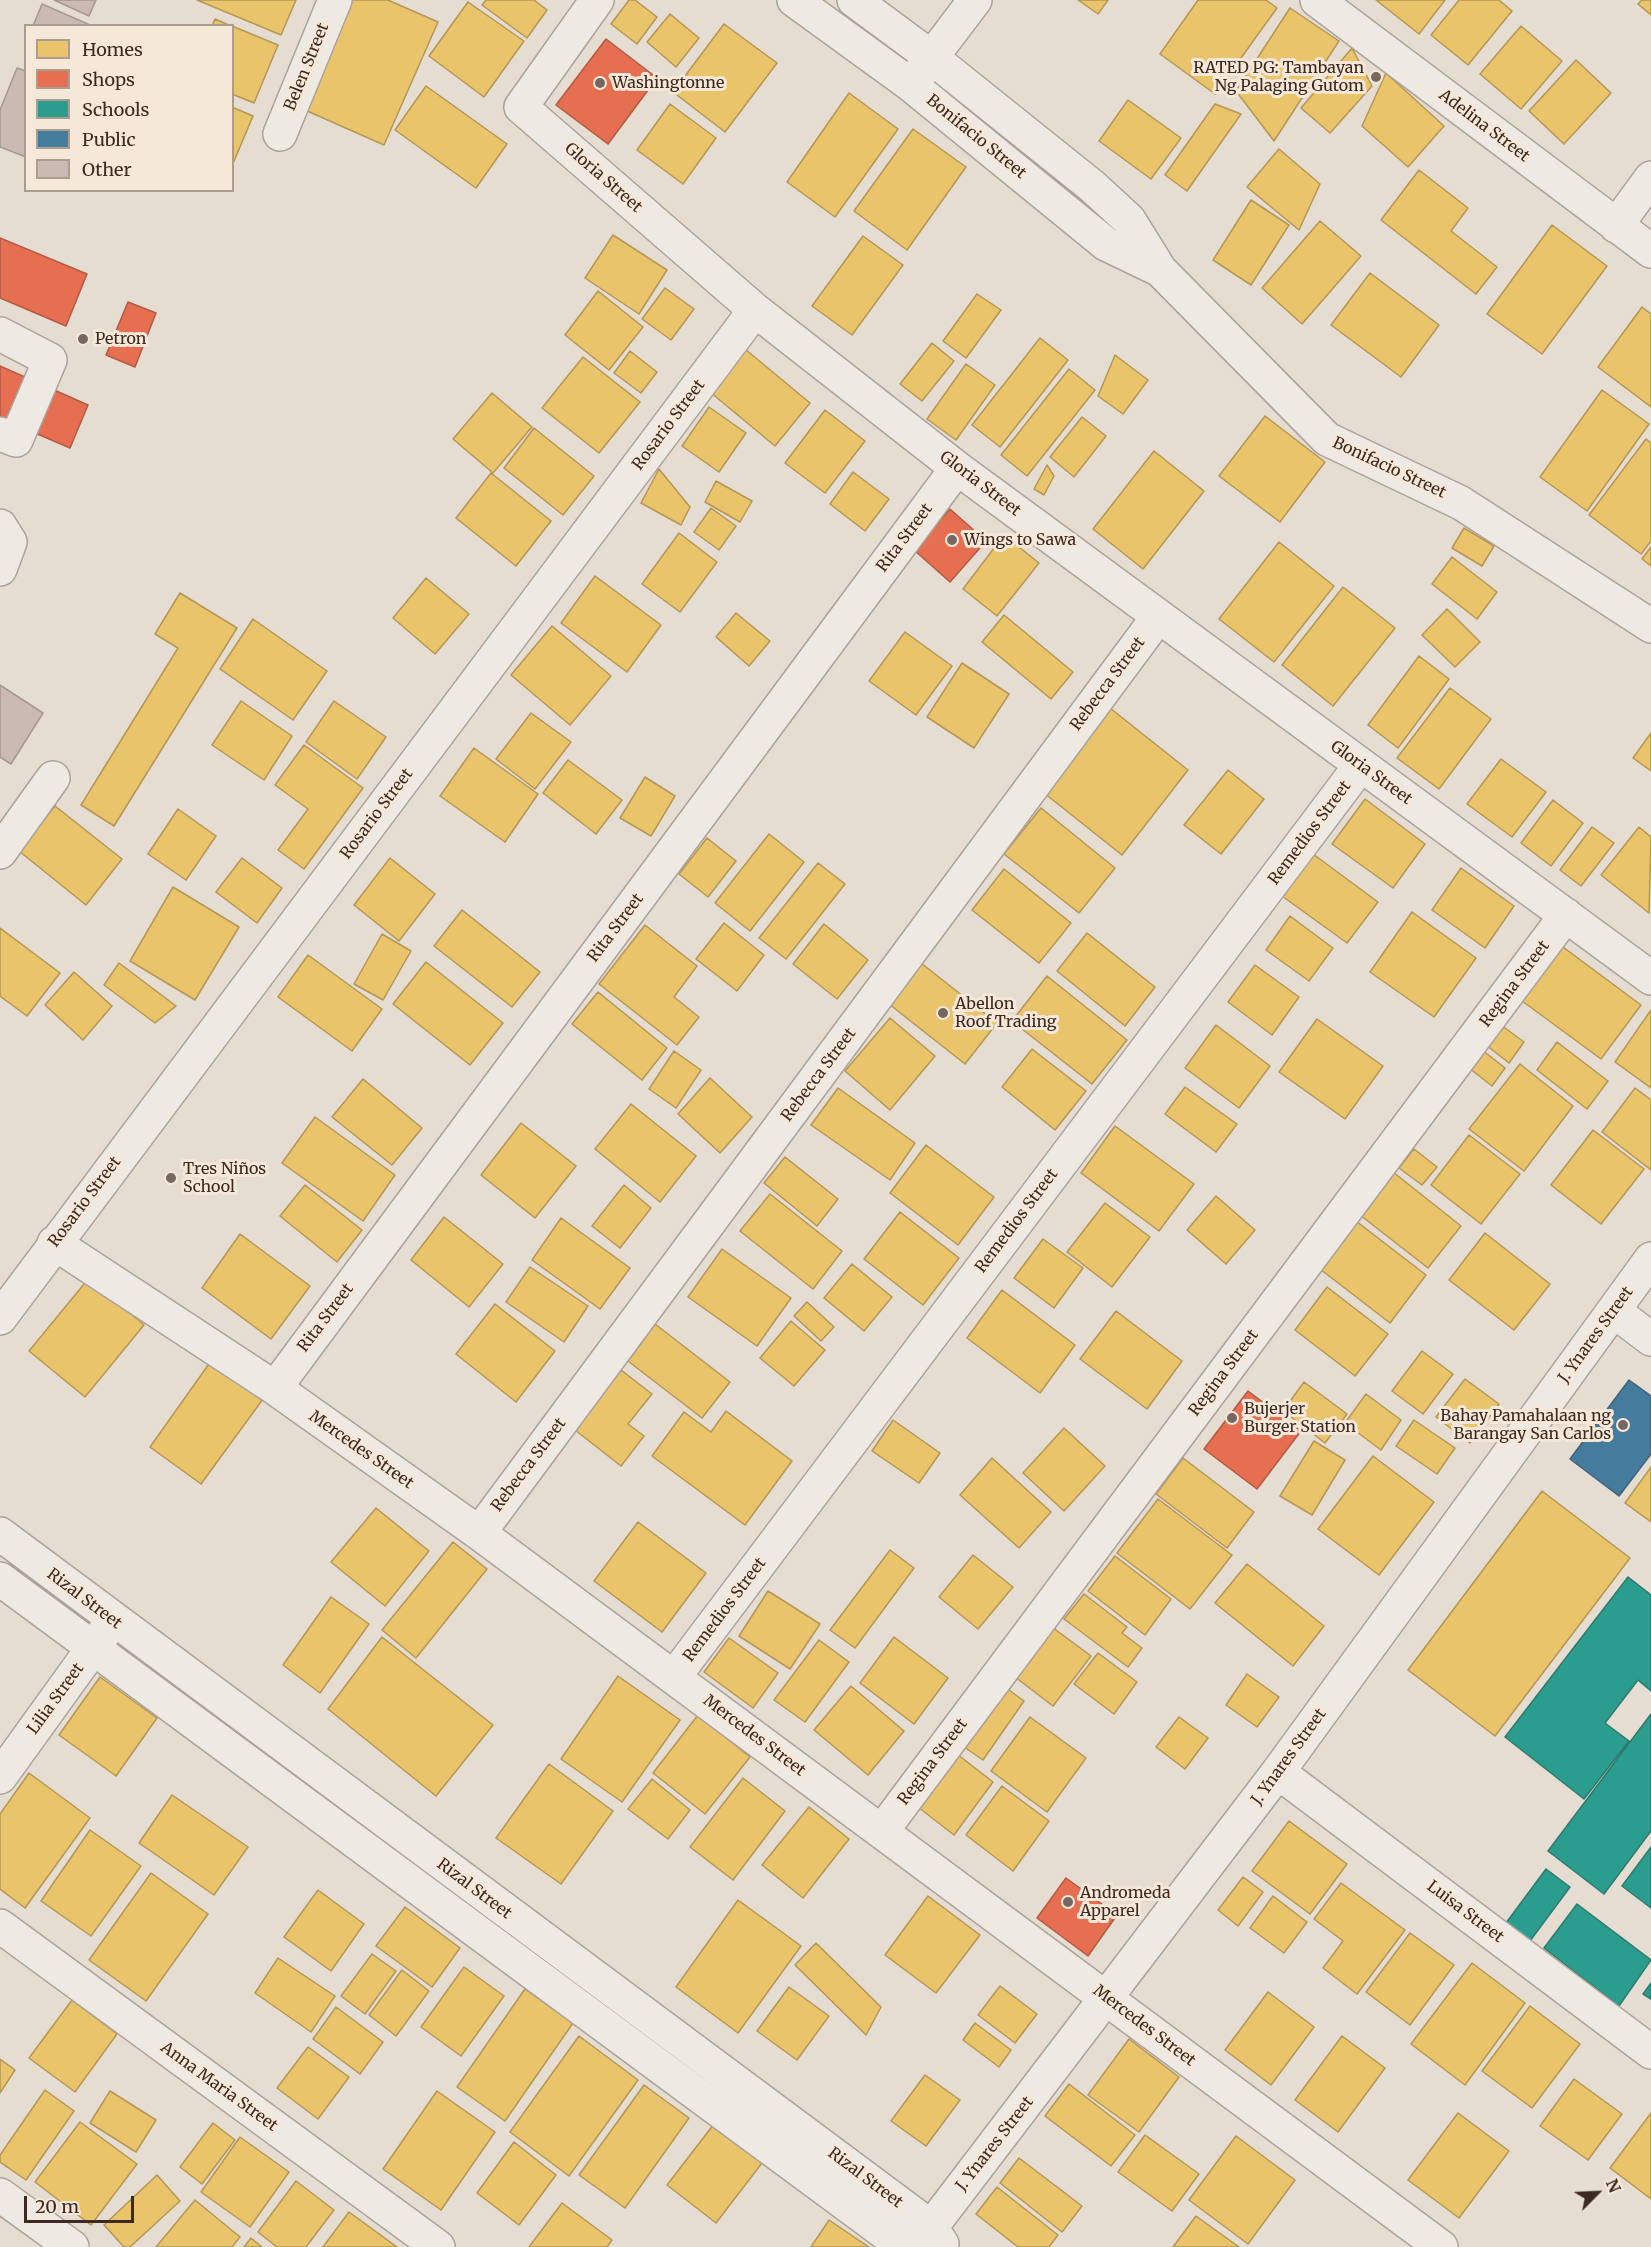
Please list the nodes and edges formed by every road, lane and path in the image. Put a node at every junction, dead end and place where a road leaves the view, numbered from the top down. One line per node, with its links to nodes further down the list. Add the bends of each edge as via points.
1 (335, 0): 9 (street, Belen Street)
2 (597, 0): 14 (street, Gloria Street, via 521,107)
3 (794, 0): 8 (street, Bonifacio Street)
4 (854, 0): 7 (street, Bonifacio Street)
5 (975, 0): 7 (street)
6 (1317, 0): 11 (street, Adelina Street)
7 (931, 57): 8 (street); 13 (street, Bonifacio Street, via 1129,220)
8 (911, 85): 13 (street, Bonifacio Street, via 1106,244)
9 (280, 135)
10 (1651, 178): 11 (street)
11 (1616, 226): 12 (street, Adelina Street)
12 (1651, 251)
13 (1160, 270): 21 (street, Bonifacio Street, via 1327,439 1461,503)
14 (755, 310): 17 (street, Gloria Street); 27 (street, Rosario Street)
15 (0, 334): 16 (street, via 50,360 16,440)
16 (0, 434)
17 (957, 468): 20 (street, Gloria Street); 32 (street, Rita Street)
18 (0, 526): 19 (street, via 10,542)
19 (0, 569)
20 (1158, 617): 22 (street, Gloria Street); 33 (street, Rebecca Street)
21 (1651, 626)
22 (1360, 766): 25 (street, Gloria Street); 38 (street, Remedios Street)
23 (53, 778): 24 (street)
24 (0, 852)
25 (1566, 915): 26 (street, Gloria Street); 43 (street, Regina Street)
26 (1651, 978)
27 (54, 1243): 30 (street, Rosario Street); 32 (street, Mercedes Street)
28 (1651, 1259): 29 (street, J. Ynares Street)
29 (1614, 1311): 31 (street); 40 (street, J. Ynares Street)
30 (0, 1318)
31 (1651, 1339)
32 (275, 1388): 33 (street, Mercedes Street)
33 (479, 1533): 38 (street, Mercedes Street)
34 (0, 1534): 36 (street, Rizal Street)
35 (0, 1579): 37 (street, Rizal Street)
36 (112, 1620): 37 (street, Lilia Street); 39 (street, Rizal Street)
37 (93, 1648): 41 (street, Lilia Street); 42 (street, Rizal Street)
38 (674, 1677): 43 (street, Mercedes Street)
39 (300, 1759): 42 (street); 48 (street, Rizal Street)
40 (1278, 1772): 45 (street, J. Ynares Street); 46 (street, Luisa Street)
41 (0, 1777)
42 (281, 1786): 51 (street, Rizal Street)
43 (882, 1831): 45 (street, Mercedes Street)
44 (0, 1926): 50 (street, Anna Maria Street)
45 (1107, 1999): 48 (street, J. Ynares Street); 52 (street, Mercedes Street)
46 (1651, 2052)
47 (0, 2195): 49 (street)
48 (930, 2240)
49 (72, 2247)
50 (438, 2247)
51 (904, 2247)
52 (1441, 2247)

